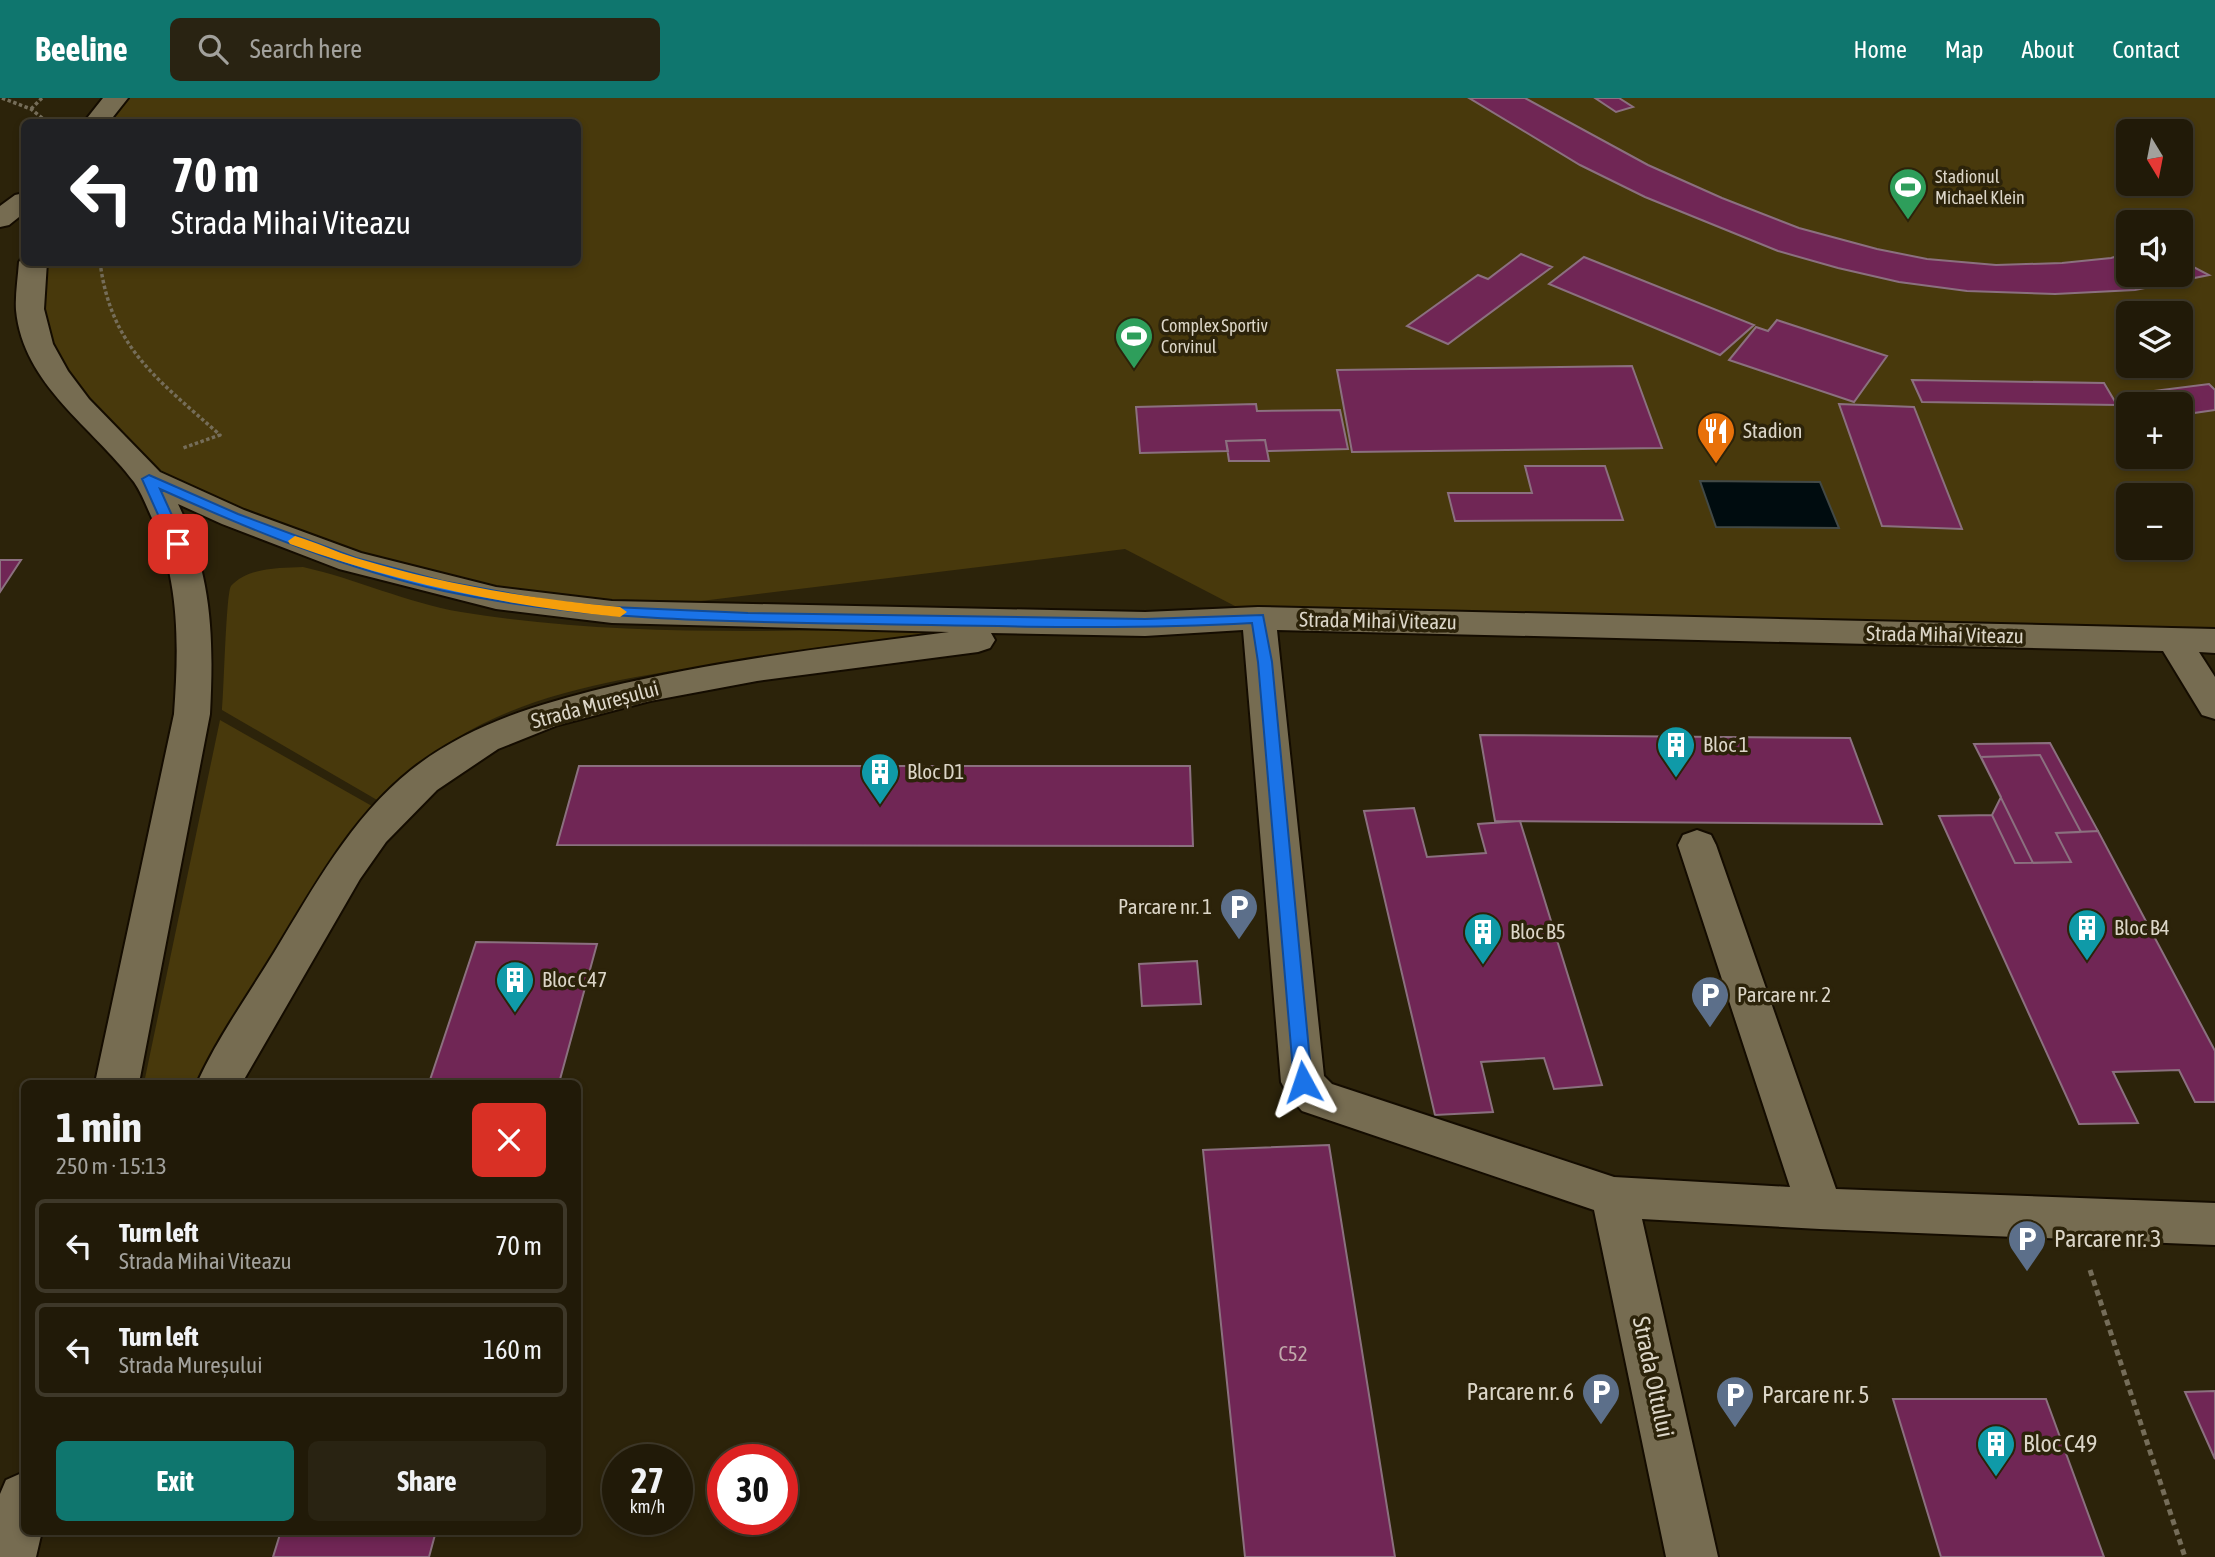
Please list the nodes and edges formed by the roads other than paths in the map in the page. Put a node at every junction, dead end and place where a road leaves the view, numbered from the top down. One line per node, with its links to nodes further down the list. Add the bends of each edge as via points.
1 (116, 98): 2 (street)
2 (98, 119)
3 (21, 203): 4 (street)
4 (0, 219)
5 (22, 275): 6 (street, Strada Mihai Viteazu, via 38,344 54,373)
6 (142, 472): 8 (street, Strada Mihai Viteazu, via 233,517 351,561 496,598 612,612); 13 (street, via 171,524 186,565 195,658 192,714)
7 (1258, 618): 8 (street, Strada Mihai Viteazu); 9 (street, Strada Mihai Viteazu); 15 (street, via 1303,1082 1317,1098)
8 (1145, 624): 14 (street, Strada Mureșului, via 942,644 757,669 593,702 485,740 424,780 372,832 345,867)
9 (2174, 640): 10 (street, Strada Mihai Viteazu); 11 (street)
10 (2215, 641)
11 (2215, 706)
12 (1697, 845): 16 (street)
13 (118, 1080)
14 (221, 1080)
15 (1614, 1196): 16 (street); 20 (street, Strada Oltului)
16 (1820, 1209): 17 (street)
17 (2215, 1224)
18 (21, 1511): 19 (street)
19 (10, 1557)
20 (1692, 1557)

